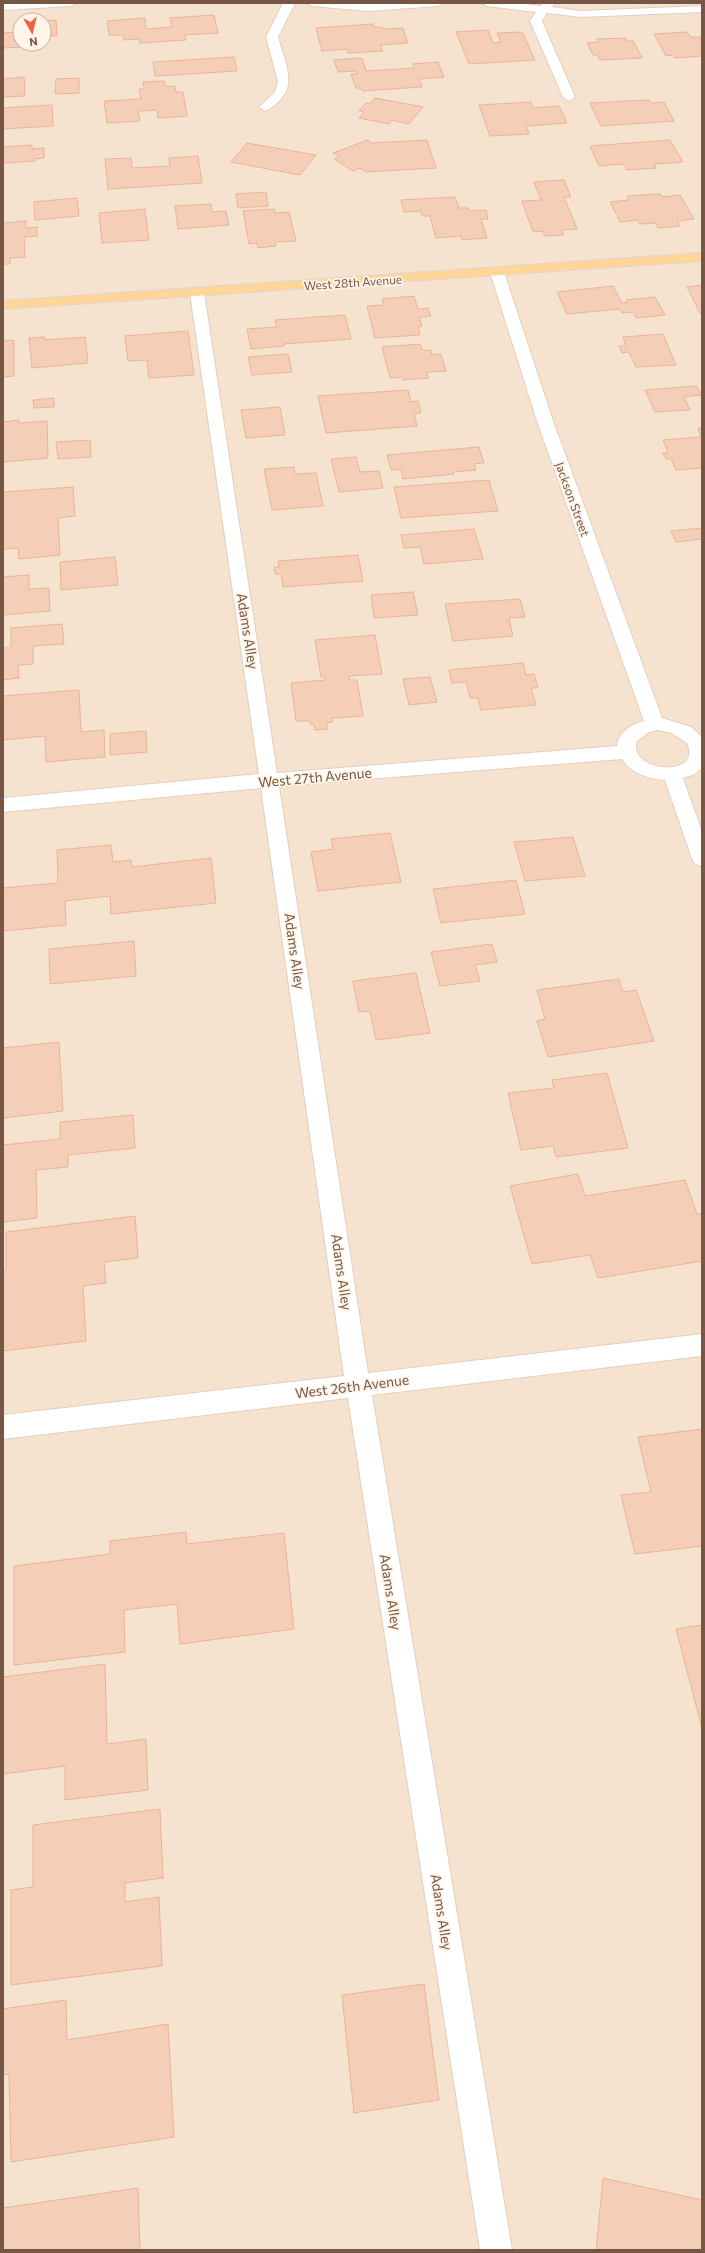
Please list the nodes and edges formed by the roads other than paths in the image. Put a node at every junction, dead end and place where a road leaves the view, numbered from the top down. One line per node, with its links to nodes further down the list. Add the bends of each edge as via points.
1 (71, 3): 7 (street)
2 (289, 3): 10 (street, via 272,37 284,88)
3 (312, 3): 4 (street, via 368,8)
4 (438, 3)
5 (487, 3): 6 (street)
6 (546, 6): 8 (street, via 593,14); 9 (street, via 536,21)
7 (3, 7)
8 (702, 9)
9 (569, 97)
10 (265, 107)
11 (702, 258): 12 (main road, West 28th Avenue)
12 (496, 272): 13 (main road, West 28th Avenue); 15 (street, Jackson Street, via 546,421)
13 (197, 293): 14 (main road, West 28th Avenue); 19 (street, Adams Alley)
14 (3, 306)
15 (655, 724): 16 (street, via 672,726 684,731); 17 (street, via 638,729 632,734 626,744)
16 (700, 745): 18 (street, via 699,757 693,765)
17 (627, 752): 18 (street, via 641,768 658,774); 19 (street, West 27th Avenue)
18 (672, 774): 21 (street)
19 (270, 780): 20 (street, West 27th Avenue); 23 (street, Adams Alley)
20 (3, 805)
21 (702, 859)
22 (702, 1345): 23 (street, West 26th Avenue)
23 (358, 1385): 24 (street, West 26th Avenue); 25 (street, Adams Alley)
24 (3, 1428)
25 (496, 2250)

